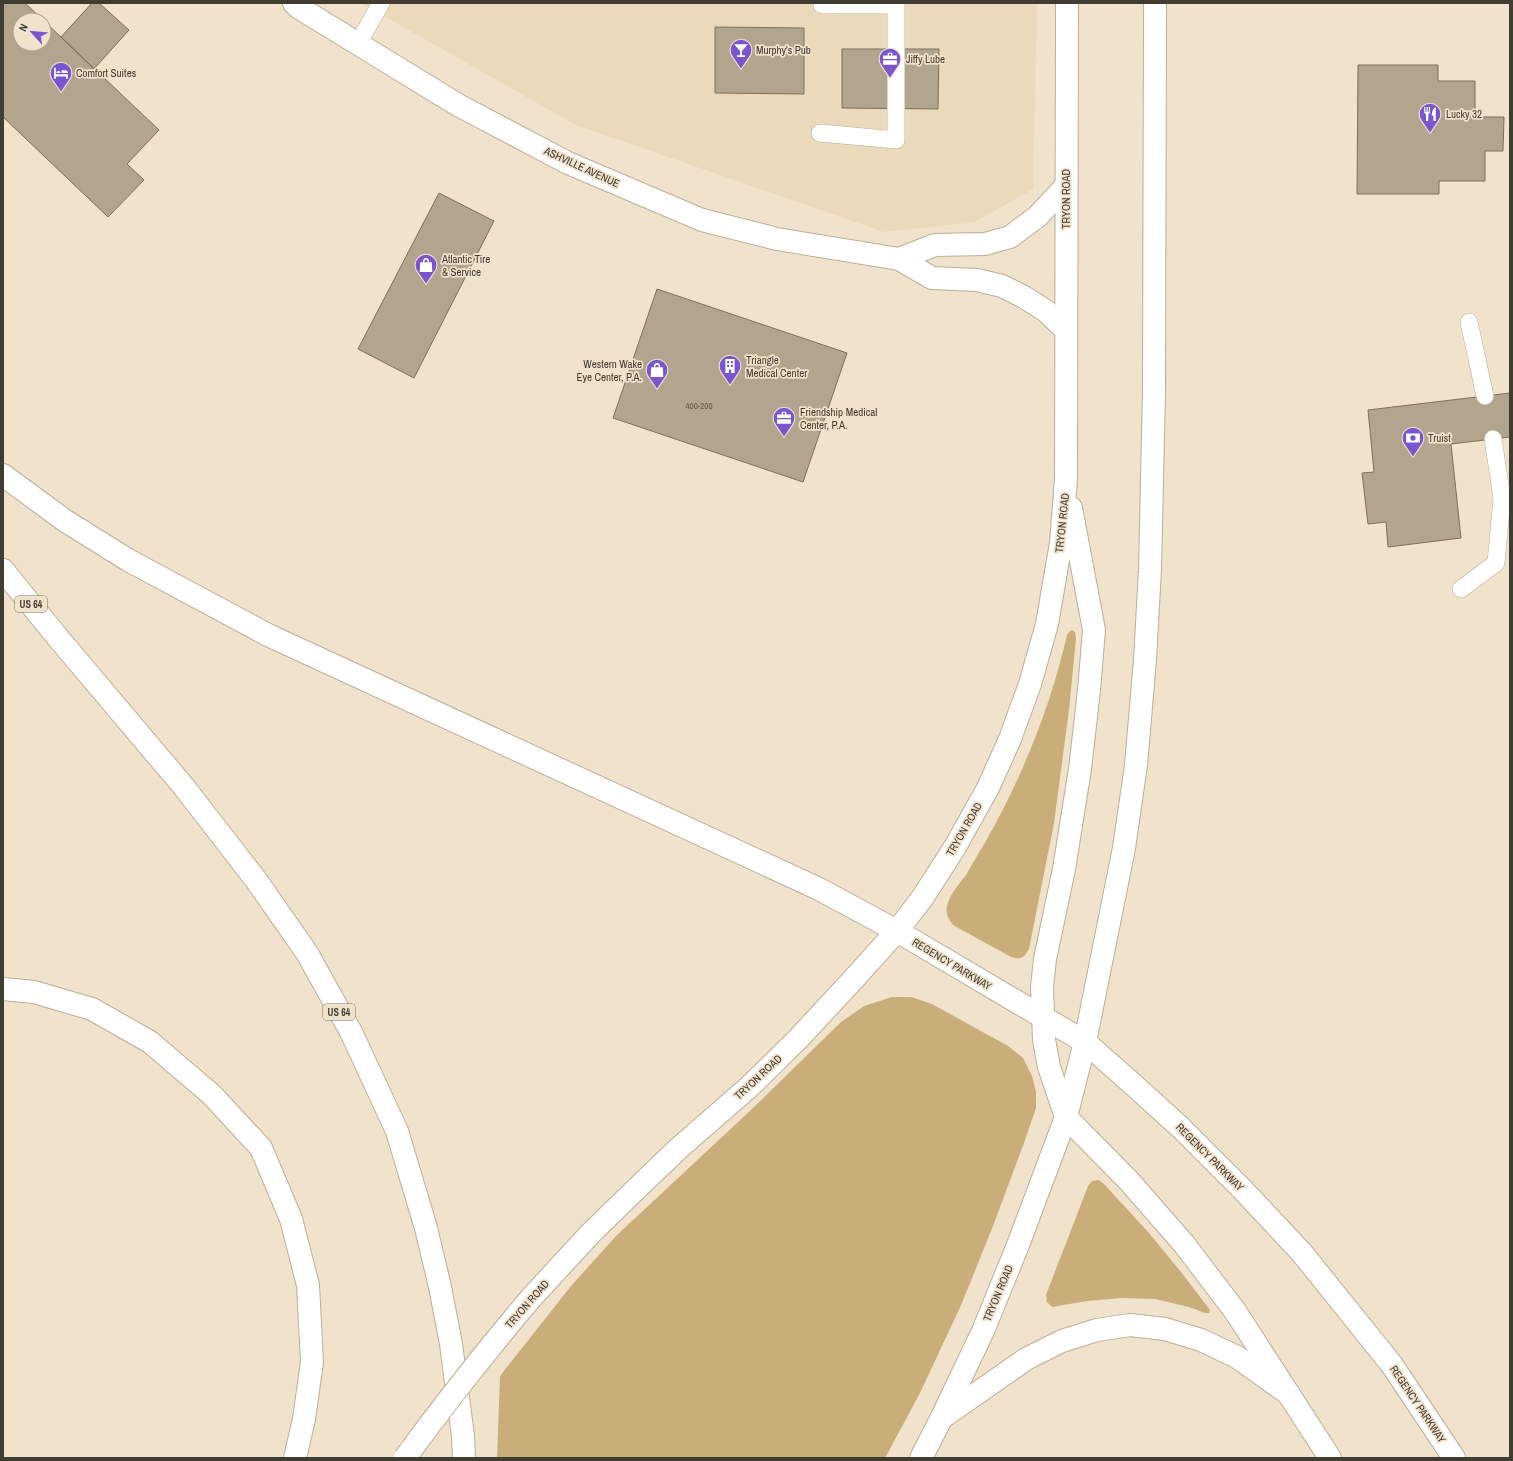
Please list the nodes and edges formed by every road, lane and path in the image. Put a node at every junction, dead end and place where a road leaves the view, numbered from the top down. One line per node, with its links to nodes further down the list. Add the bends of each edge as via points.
1 (294, 3): 6 (main road, ASHVILLE AVENUE)
2 (381, 3): 6 (lane)
3 (1067, 3): 8 (main road, TRYON ROAD)
4 (1155, 3): 21 (main road, TRYON ROAD, via 1154,392 1145,660 1136,766 1124,848)
5 (822, 5): 7 (lane, via 896,5 896,140)
6 (358, 44): 9 (main road, ASHVILLE AVENUE, via 458,105 568,163 702,220 777,239)
7 (820, 134)
8 (1066, 186): 9 (main road, via 1038,216 1010,237 985,244 935,245); 11 (main road, TRYON ROAD)
9 (899, 259): 11 (main road, ASHVILLE AVENUE, via 932,278 977,280 1002,286 1046,311)
10 (1469, 322): 12 (lane)
11 (1066, 330): 15 (main road, TRYON ROAD)
12 (1485, 396)
13 (1493, 439): 17 (lane, via 1502,498 1496,563)
14 (3, 475): 18 (main road, REGENCY PARKWAY, via 64,520 128,560 268,635 820,889)
15 (1066, 479): 18 (main road, TRYON ROAD, via 1061,543 1047,624 1030,684 1010,739 988,788 955,847 923,897); 20 (main road, via 1094,630 1078,777 1042,987)
16 (3, 570): 27 (main road, US 64, via 184,787 256,880 307,953 351,1032 397,1131 426,1228 451,1344)
17 (1461, 588)
18 (897, 931): 20 (main road, REGENCY PARKWAY); 26 (main road, TRYON ROAD, bridge, via 797,1040 590,1234 488,1348)
19 (3, 989): 25 (main road, via 34,992 92,1009 150,1042 212,1095 261,1148 291,1219 308,1285 312,1362 304,1419)
20 (1042, 1018): 21 (main road, REGENCY PARKWAY); 22 (main road, via 1049,1067)
21 (1085, 1042): 22 (main road, TRYON ROAD); 30 (main road, REGENCY PARKWAY, via 1180,1127 1302,1253 1392,1365)
22 (1066, 1117): 23 (main road, via 1129,1181 1184,1244 1235,1311); 24 (main road, TRYON ROAD, via 983,1331)
23 (1289, 1394): 24 (main road, via 1237,1357 1201,1340 1165,1329 1130,1325 1096,1330 1062,1341 1026,1359); 29 (main road)
24 (942, 1418): 28 (main road, TRYON ROAD)
25 (295, 1458)
26 (405, 1458)
27 (464, 1458)
28 (921, 1458)
29 (1330, 1458)
30 (1454, 1458)

